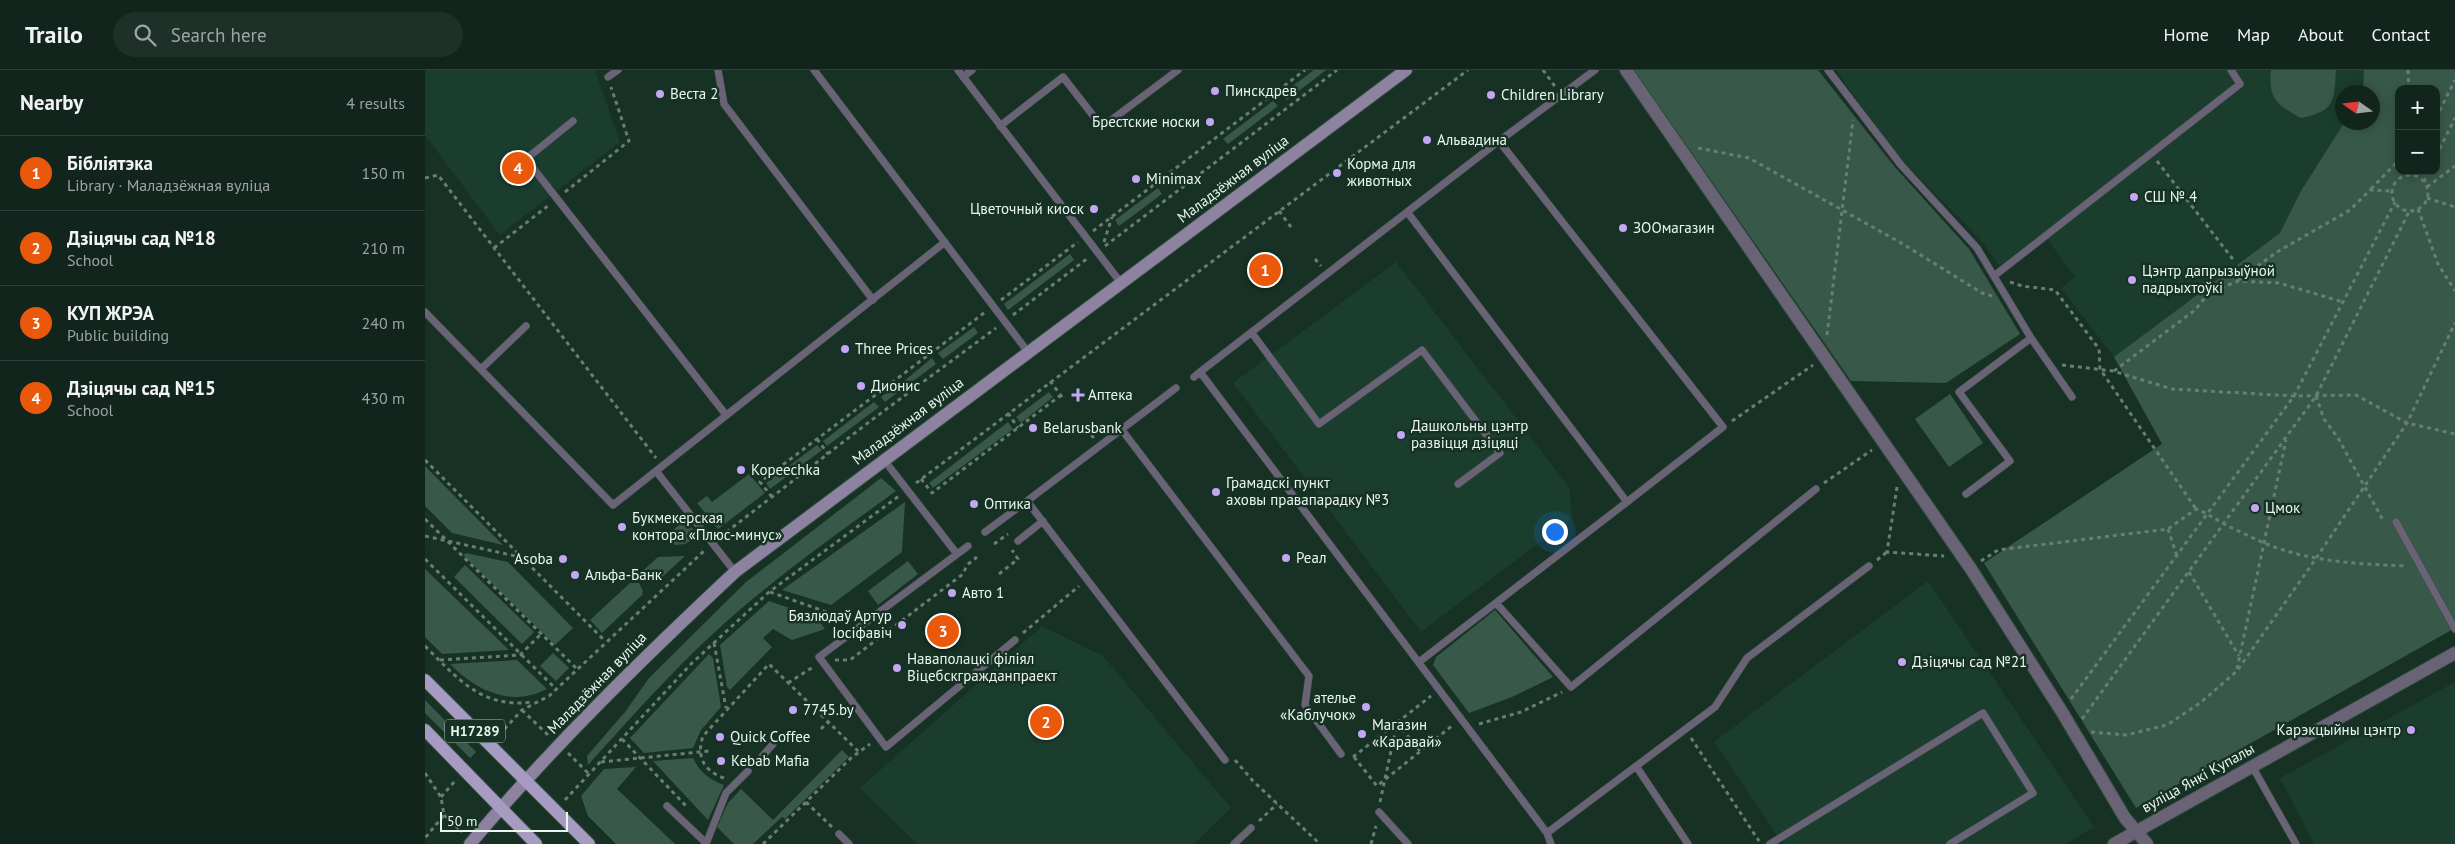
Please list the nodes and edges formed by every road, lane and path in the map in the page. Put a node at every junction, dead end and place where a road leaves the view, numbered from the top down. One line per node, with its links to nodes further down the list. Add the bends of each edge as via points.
1 (617, 70): 17 (lane)
2 (718, 70): 63 (lane, via 724,104)
3 (814, 70): 53 (lane)
4 (958, 70): 18 (lane)
5 (972, 70): 18 (lane)
6 (1178, 70): 26 (lane, via 1102,127 1063,77)
7 (1305, 70): 50 (path)
8 (1337, 70): 55 (path)
9 (1406, 70): 59 (main road, Маладзёжная вуліца)
10 (1468, 70): 48 (path)
11 (1543, 70): 21 (path)
12 (1595, 70): 21 (lane)
13 (1626, 70): 28 (street)
14 (1828, 70): 22 (lane)
15 (2231, 70): 30 (lane, via 2240,84)
16 (2408, 70): 20 (path)
17 (608, 77): 42 (path, via 629,141)
18 (963, 77): 26 (lane)
19 (2455, 80): 23 (path)
20 (2409, 85)
21 (1561, 95): 27 (lane)
22 (1855, 103): 46 (path); 57 (lane, via 1901,165 1977,248)
23 (2440, 110)
24 (2455, 118): 29 (path)
25 (573, 121): 42 (lane, via 526,158)
26 (1000, 126): 52 (lane)
27 (1499, 141): 49 (lane); 87 (lane)
28 (1677, 144): 46 (path, via 1749,158); 74 (street)
29 (2440, 148)
30 (2151, 153): 56 (path); 57 (lane)
31 (2395, 164): 39 (path)
32 (2455, 166): 38 (path)
33 (2406, 175): 40 (path, via 2398,179)
34 (2414, 175): 37 (path)
35 (2427, 175): 37 (path)
36 (425, 178): 54 (path, via 438,175)
37 (2424, 182): 38 (path)
38 (2427, 187): 41 (path)
39 (2370, 190): 40 (path); 58 (path, via 2350,210 2277,252)
40 (2392, 192): 43 (path)
41 (2427, 198): 44 (path); 45 (path)
42 (557, 199): 54 (path); 85 (lane)
43 (2395, 202): 47 (path, via 2402,209); 65 (path)
44 (2455, 207)
45 (2417, 209): 47 (path); 61 (path, via 2438,264)
46 (1842, 210): 64 (path, via 1981,293); 74 (path)
47 (2409, 210): 82 (path)
48 (1279, 211): 51 (path); 79 (path)
49 (1408, 213): 71 (lane); 108 (lane)
50 (1112, 216): 52 (path); 55 (path)
51 (1291, 227)
52 (1085, 236): 55 (lane); 66 (path)
53 (945, 242): 63 (lane); 66 (lane)
54 (494, 248): 97 (path)
55 (1099, 250): 59 (lane); 68 (path)
56 (2235, 262)
57 (1993, 276): 64 (lane); 77 (path, via 2022,286 2055,290 2099,349)
58 (2238, 281): 62 (path); 65 (path, via 2279,283)
59 (1121, 283): 73 (main road, Маладзёжная вуліца)
60 (2201, 283): 62 (path)
61 (2455, 290)
62 (2209, 293): 78 (path, via 2195,310)
63 (873, 300): 85 (lane)
64 (2009, 300): 72 (lane)
65 (2343, 302): 81 (path)
66 (993, 306): 68 (lane); 92 (path)
67 (425, 312): 76 (lane)
68 (1005, 321): 73 (lane); 94 (path)
69 (2455, 323): 86 (path)
70 (526, 326): 76 (lane)
71 (1252, 332): 101 (lane, via 1319,424 1422,350 1500,453); 155 (lane, via 1197,374)
72 (2031, 338): 75 (lane); 105 (lane, via 1959,392 2011,461)
73 (1028, 352): 96 (main road, Маладзёжная вуліца)
74 (1824, 357): 87 (path); 93 (street)
75 (2049, 364): 77 (path); 83 (lane)
76 (481, 369): 99 (lane, via 613,505)
77 (2099, 369): 78 (path); 109 (path)
78 (2113, 371): 81 (path, via 2171,389)
79 (1050, 381): 84 (path); 88 (path, via 1061,396)
80 (1176, 388): 89 (lane)
81 (2294, 396): 82 (path); 110 (path)
82 (2316, 396): 86 (path, via 2356,395); 91 (path); 102 (path, via 2324,419)
83 (2072, 397)
84 (1008, 414): 88 (path); 100 (path)
85 (726, 415): 97 (lane)
86 (2407, 423): 90 (path); 102 (path)
87 (1723, 427): 108 (lane)
88 (1018, 428): 100 (path, via 932,493)
89 (1121, 430): 107 (lane); 182 (lane, via 1309,676 1305,705)
90 (2455, 434)
91 (2286, 437): 114 (path); 122 (path)
92 (817, 439): 94 (path); 106 (path, via 761,482)
93 (1883, 443): 98 (street); 103 (path)
94 (828, 454): 106 (path)
95 (425, 460): 127 (path)
96 (884, 460): 104 (lane); 136 (main road, Маладзёжная вуліца)
97 (663, 466): 99 (lane)
98 (1900, 467): 129 (street); 129 (path, via 1887,552)
99 (656, 471): 123 (lane)
100 (921, 479): 104 (path)
101 (1458, 484)
102 (2365, 486): 115 (path); 130 (path)
103 (1816, 489): 160 (lane)
104 (909, 490): 125 (lane); 141 (path)
105 (1965, 494)
106 (772, 497): 123 (path)
107 (1027, 501): 112 (lane); 117 (lane)
108 (1627, 502): 142 (lane)
109 (2196, 508): 110 (path); 116 (path)
110 (2209, 513): 114 (path); 126 (path)
111 (425, 519): 120 (path)
112 (1043, 521): 121 (lane); 140 (lane)
113 (2396, 522): 144 (lane)
114 (2223, 524): 122 (path); 137 (path)
115 (2386, 526)
116 (2168, 529): 126 (path); 135 (path, via 1998,550)
117 (985, 532)
118 (425, 536): 120 (path)
119 (1003, 538): 138 (path, via 1019,559)
120 (447, 541): 127 (path); 145 (path)
121 (1017, 541)
122 (2265, 543): 130 (path, via 2292,554); 152 (path)
123 (713, 544): 136 (lane); 147 (path)
124 (968, 546): 125 (lane)
125 (957, 554): 143 (lane)
126 (2177, 556): 166 (path)
127 (521, 557): 147 (path)
128 (977, 557): 154 (path, via 967,565 963,574 850,660)
129 (1962, 557): 135 (street)
130 (2317, 557): 134 (path, via 2355,564); 157 (path)
131 (2403, 558): 134 (path)
132 (425, 559): 151 (path)
133 (1869, 566): 173 (lane, via 1747,658 1715,707)
134 (2408, 566): 139 (path)
135 (1971, 569): 166 (street)
136 (735, 572): 194 (main road, Маладзёжная вуліца, via 635,665)
137 (2189, 572): 152 (path); 174 (path)
138 (999, 574)
139 (2412, 575)
140 (1088, 579): 146 (path); 186 (lane)
141 (769, 592): 143 (path); 148 (path)
142 (1497, 604): 155 (lane); 160 (lane)
143 (862, 625): 154 (lane, via 819,657)
144 (2455, 629)
145 (541, 634): 151 (path); 156 (path)
146 (1015, 640): 175 (lane, via 886,747)
147 (605, 641): 156 (path)
148 (714, 642): 164 (path); 176 (path)
149 (425, 646): 153 (path)
150 (2455, 653): 189 (street, вуліца Янкі Купалы)
151 (520, 654): 153 (path); 161 (path)
152 (2239, 657): 157 (path)
153 (439, 660): 163 (path, via 464,685 482,696 520,704)
154 (822, 661): 159 (path); 175 (lane)
155 (1419, 662): 162 (lane)
156 (577, 669): 161 (path)
157 (2237, 671): 174 (path, via 2200,703 2167,725 2126,735)
158 (425, 680): 194 (main road, Н17289)
159 (788, 683): 164 (path, via 769,664); 168 (path)
160 (1571, 687): 170 (path, via 1521,712)
161 (556, 689): 163 (path)
162 (1439, 689): 167 (lane); 169 (path)
163 (535, 702): 165 (path)
164 (726, 708): 180 (path, via 707,729)
165 (522, 710)
166 (2062, 712): 174 (street)
167 (1461, 719): 170 (lane); 179 (path)
168 (828, 722): 171 (path); 181 (path)
169 (1397, 722): 179 (path); 183 (path); 193 (path)
170 (1468, 727): 204 (lane)
171 (821, 729)
172 (425, 730): 199 (main road, Н17289)
173 (1685, 730): 188 (lane); 220 (path)
174 (2073, 731): 205 (street)
175 (878, 736): 181 (path)
176 (622, 739): 184 (path); 187 (path)
177 (773, 744): 185 (lane)
178 (709, 751): 180 (path)
179 (1420, 751): 193 (path)
180 (700, 752): 184 (path); 195 (path, via 707,769)
181 (859, 752): 196 (path)
182 (1341, 754): 183 (path, via 1347,762)
183 (1354, 757): 193 (path, via 1377,786)
184 (641, 758): 187 (path); 200 (path)
185 (760, 758)
186 (1225, 760): 197 (path, via 1231,755)
187 (600, 762): 192 (path)
188 (1636, 766): 204 (lane); 219 (lane)
189 (2252, 766): 205 (street, вуліца Янкі Купалы); 225 (lane)
190 (748, 771): 195 (lane)
191 (425, 773): 202 (path, via 441,797)
192 (589, 774)
193 (1385, 780): 201 (path)
194 (525, 782): 199 (main road, Маладзёжная вуліца); 211 (main road, Н17289)
195 (737, 783): 209 (lane, via 727,793)
196 (806, 802): 206 (path); 212 (path)
197 (1277, 804): 203 (path); 215 (path)
198 (667, 806): 209 (lane)
199 (501, 808): 208 (main road, Маладзёжная вуліца); 210 (main road, Н17289)
200 (689, 809)
201 (1379, 812): 216 (path); 217 (lane)
202 (444, 815): 207 (path); 208 (path)
203 (1251, 828): 214 (lane)
204 (1547, 832): 218 (lane)
205 (2135, 832): 223 (street, вуліца Янкі Купалы); 224 (street)
206 (839, 834): 213 (lane)
207 (425, 838)
208 (471, 843)
209 (706, 843)
210 (536, 844)
211 (589, 844)
212 (763, 844)
213 (849, 844)
214 (1234, 844)
215 (1320, 844)
216 (1371, 844)
217 (1408, 844)
218 (1551, 844)
219 (1688, 844)
220 (1761, 844)
221 (1770, 844): 222 (lane, via 1983,713 2033,793)
222 (1950, 844)
223 (2115, 844)
224 (2147, 844)
225 (2296, 844)

